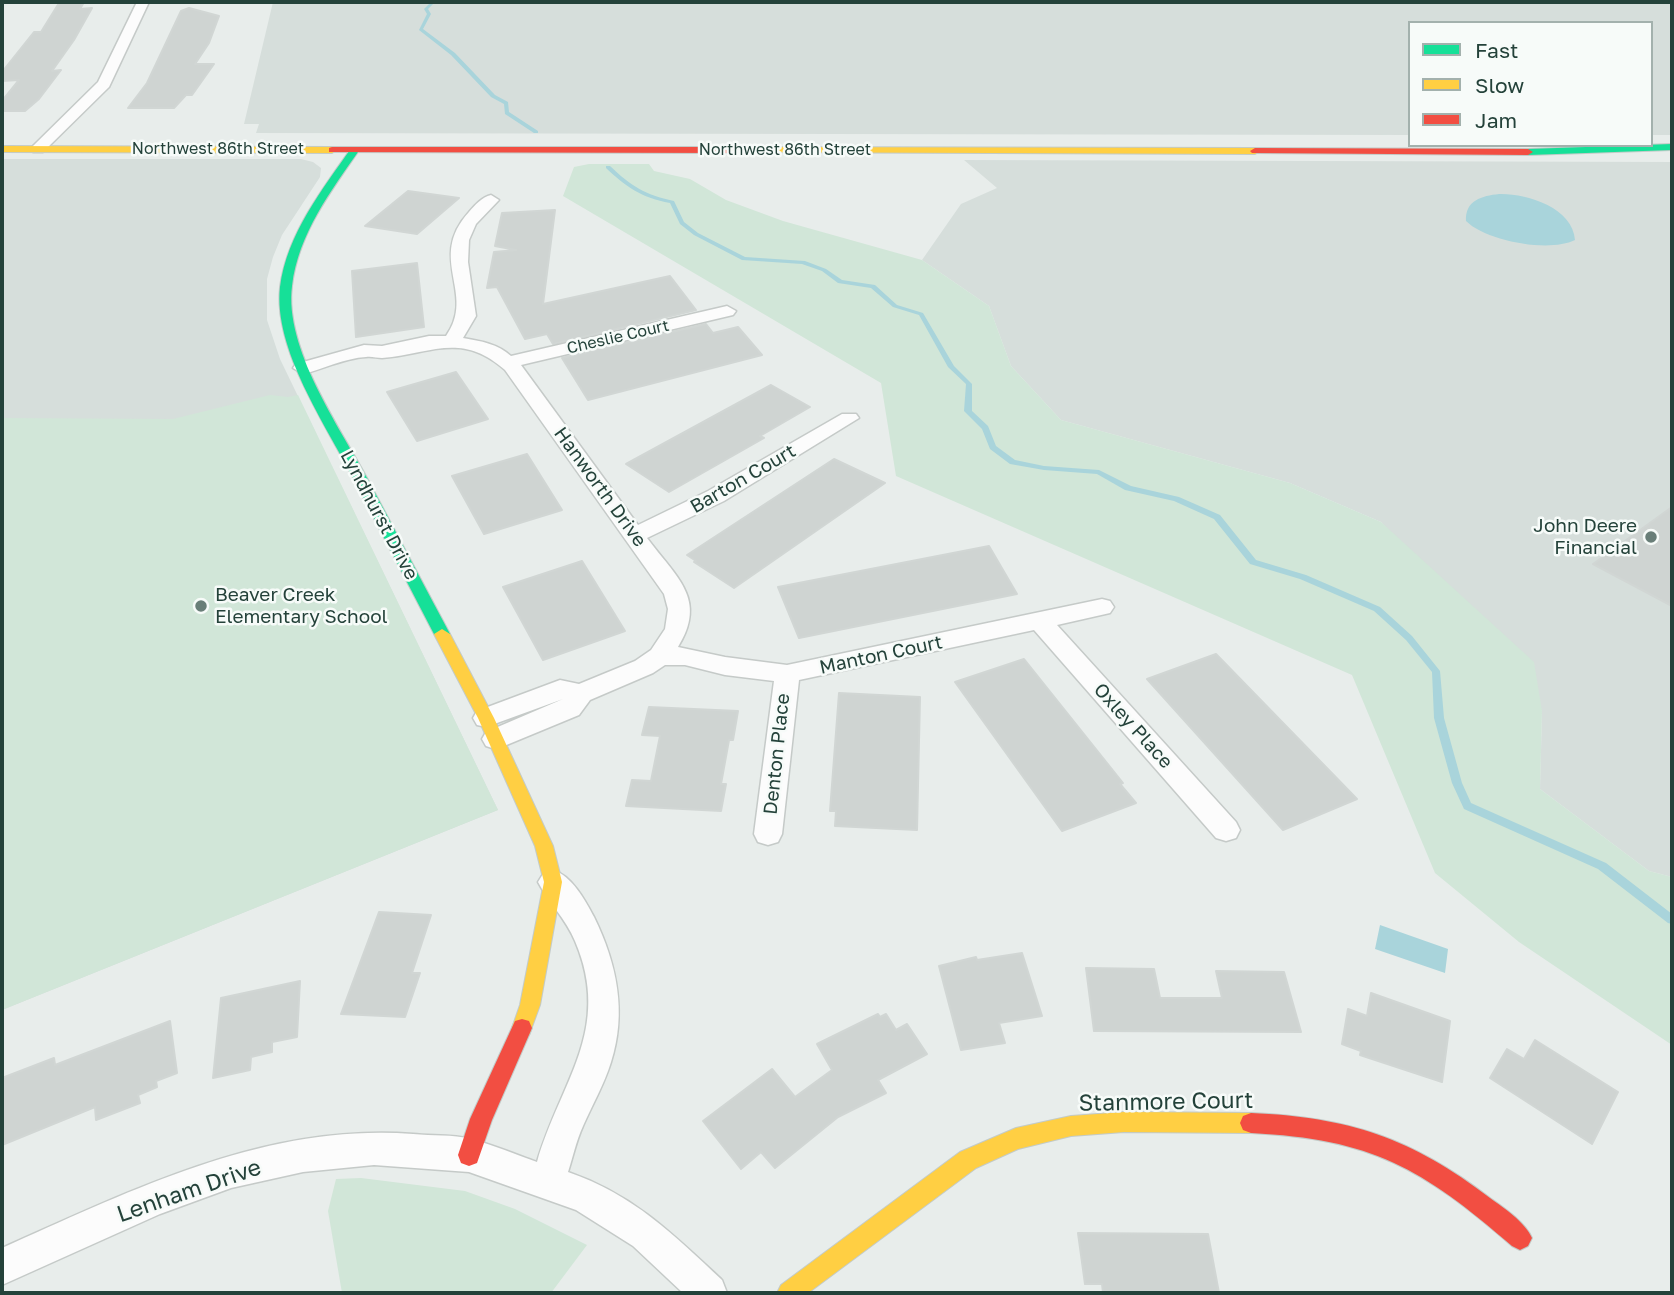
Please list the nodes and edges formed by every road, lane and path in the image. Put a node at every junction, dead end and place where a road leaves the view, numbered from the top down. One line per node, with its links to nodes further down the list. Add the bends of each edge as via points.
1 (143, 2): 4 (street, via 104,84)
2 (1672, 147): 6 (main road, Northwest 86th Street)
3 (2, 149): 4 (main road, Northwest 86th Street)
4 (38, 149): 5 (main road, Northwest 86th Street)
5 (355, 149): 6 (main road, Northwest 86th Street); 12 (main road, Lyndhurst Drive, via 311,216 288,263 283,287 285,313)
6 (1569, 152): 7 (main road, Northwest 86th Street)
7 (1672, 158)
8 (491, 200): 10 (street, via 467,223 456,250 466,320)
9 (727, 311): 11 (street, Cheslie Court)
10 (452, 342): 11 (street, Hanworth Drive, via 481,347); 12 (street, Hanworth Drive, via 429,342 382,352 369,362)
11 (509, 362): 14 (street, Hanworth Drive)
12 (305, 373): 19 (main road, Lyndhurst Drive)
13 (849, 418): 14 (street, Barton Court, via 716,496)
14 (634, 536): 17 (street, Hanworth Drive, via 671,586 680,609 677,629)
15 (1102, 607): 16 (street, Manton Court)
16 (1040, 621): 18 (street, Manton Court); 20 (street, Oxley Place)
17 (660, 656): 18 (street, Manton Court, via 685,656); 19 (street, Hanworth Drive, via 619,680 581,694 570,708)
18 (786, 674): 21 (street, Denton Place)
19 (490, 729): 22 (main road, Lyndhurst Drive, via 544,846)
20 (1226, 830)
21 (768, 834)
22 (552, 882): 23 (main road, Lyndhurst Drive, via 530,1005); 24 (street, Lyndhurst Drive, via 587,928 602,979 603,1005 596,1060)
23 (469, 1155): 24 (street, Lenham Drive); 26 (street, Lenham Drive, via 374,1148 303,1155 231,1171 154,1199)
24 (548, 1182): 27 (street, Lenham Drive, via 586,1196 646,1233)
25 (1520, 1238): 28 (main road, Stanmore Court, via 1474,1197 1428,1166 1378,1142 1329,1128 1279,1123 1124,1122 1071,1126 1016,1139 968,1160)
26 (2, 1267)
27 (709, 1293)
28 (789, 1293)

